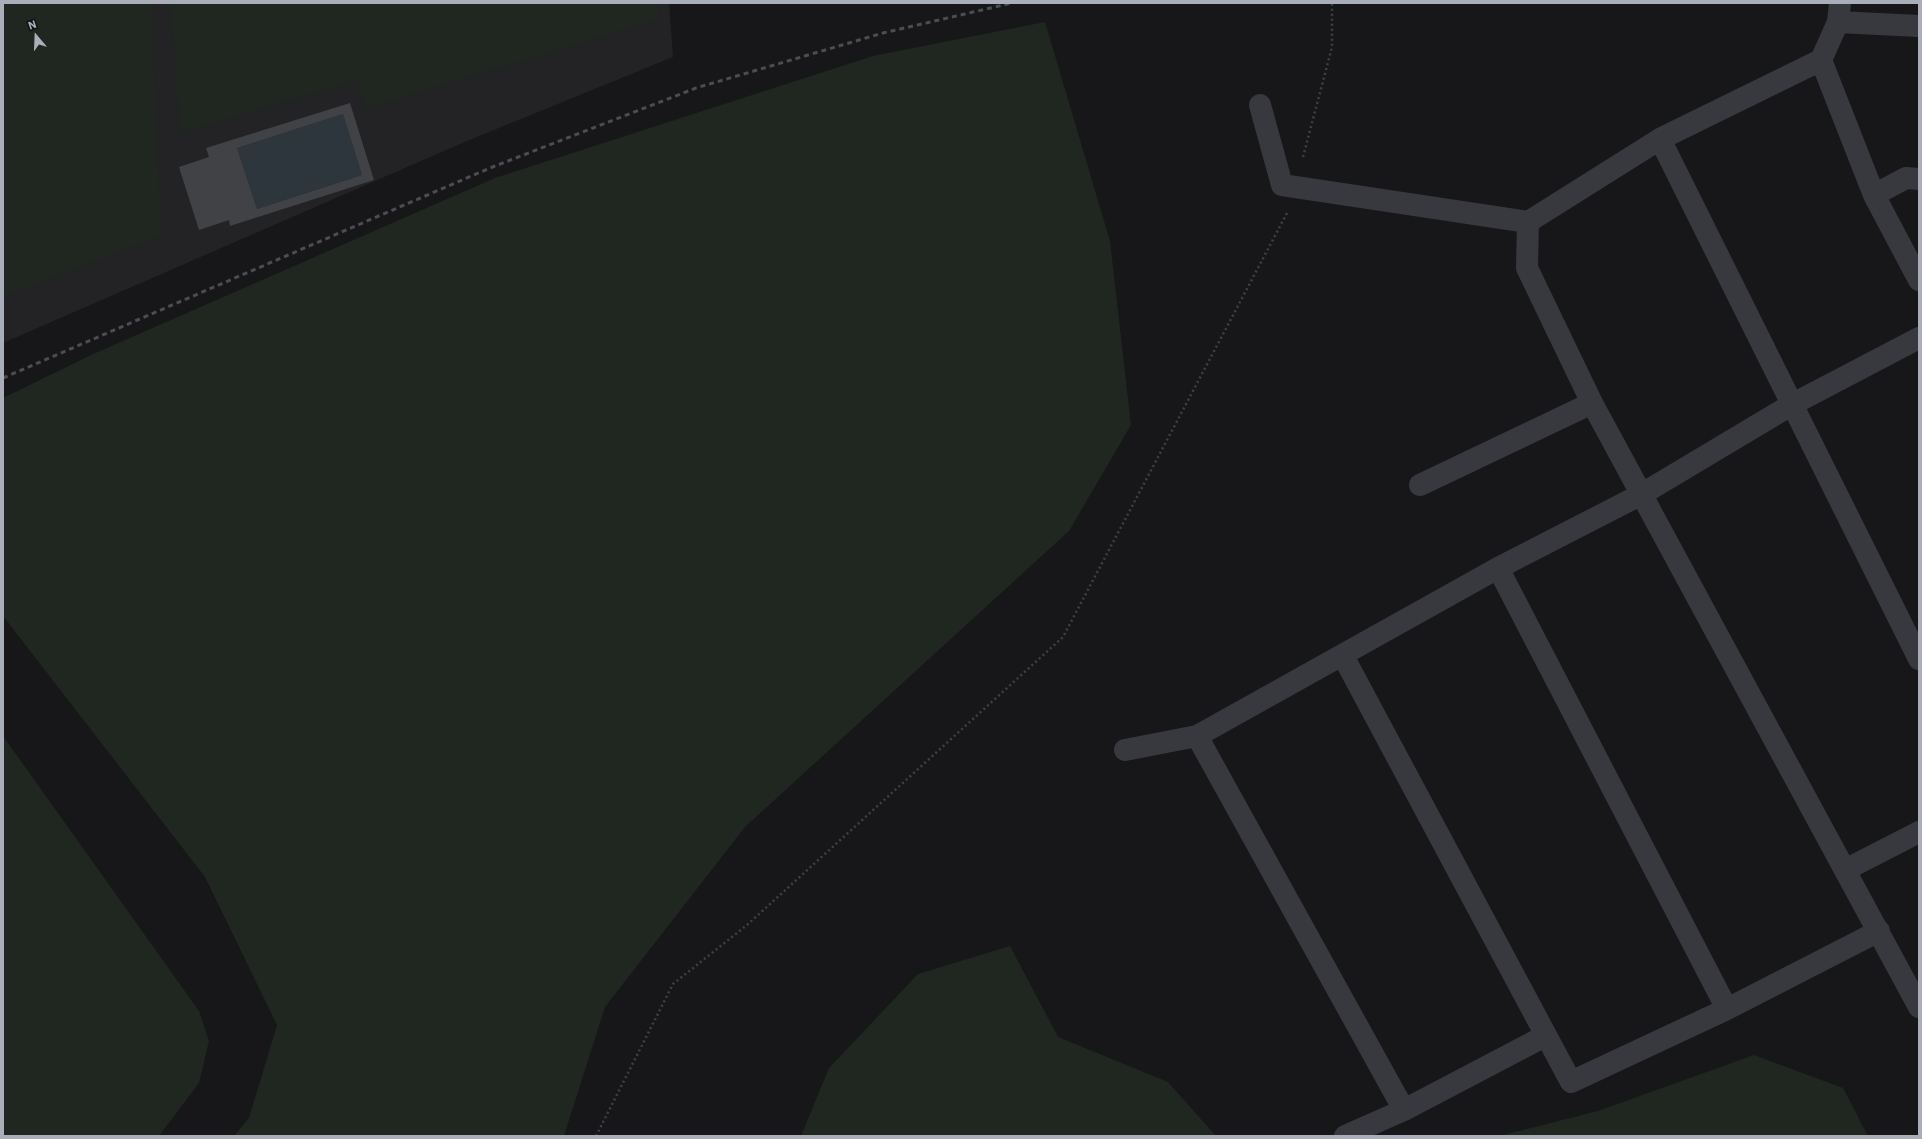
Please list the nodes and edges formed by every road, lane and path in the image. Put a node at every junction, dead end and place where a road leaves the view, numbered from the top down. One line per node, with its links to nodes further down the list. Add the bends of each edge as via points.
1 (1332, 3): 8 (path, via 1332,47)
2 (1839, 13): 3 (street); 4 (street)
3 (1919, 26)
4 (1821, 60): 6 (street); 9 (street)
5 (1260, 105): 8 (street, via 1282,185)
6 (1660, 139): 10 (street); 14 (street)
7 (1919, 179): 9 (street, via 1906,178)
8 (1295, 187): 10 (street); 29 (path, via 1290,207 1063,637 747,924 673,984)
9 (1874, 195): 11 (street)
10 (1528, 222): 13 (street, via 1527,268)
11 (1919, 280)
12 (1919, 338): 14 (street)
13 (1592, 403): 15 (street); 16 (street)
14 (1791, 405): 16 (street); 19 (street)
15 (1420, 485)
16 (1642, 494): 17 (street); 23 (street)
17 (1498, 568): 18 (street); 26 (street)
18 (1343, 656): 20 (street); 27 (street)
19 (1919, 659)
20 (1197, 736): 21 (street); 28 (street)
21 (1125, 750)
22 (1919, 832): 23 (street)
23 (1845, 870): 24 (street)
24 (1879, 931): 25 (street); 26 (street)
25 (1919, 1007)
26 (1726, 1009): 27 (street, via 1571,1082)
27 (1545, 1036): 28 (street)
28 (1404, 1110): 30 (street)
29 (596, 1136)
30 (1345, 1136)

